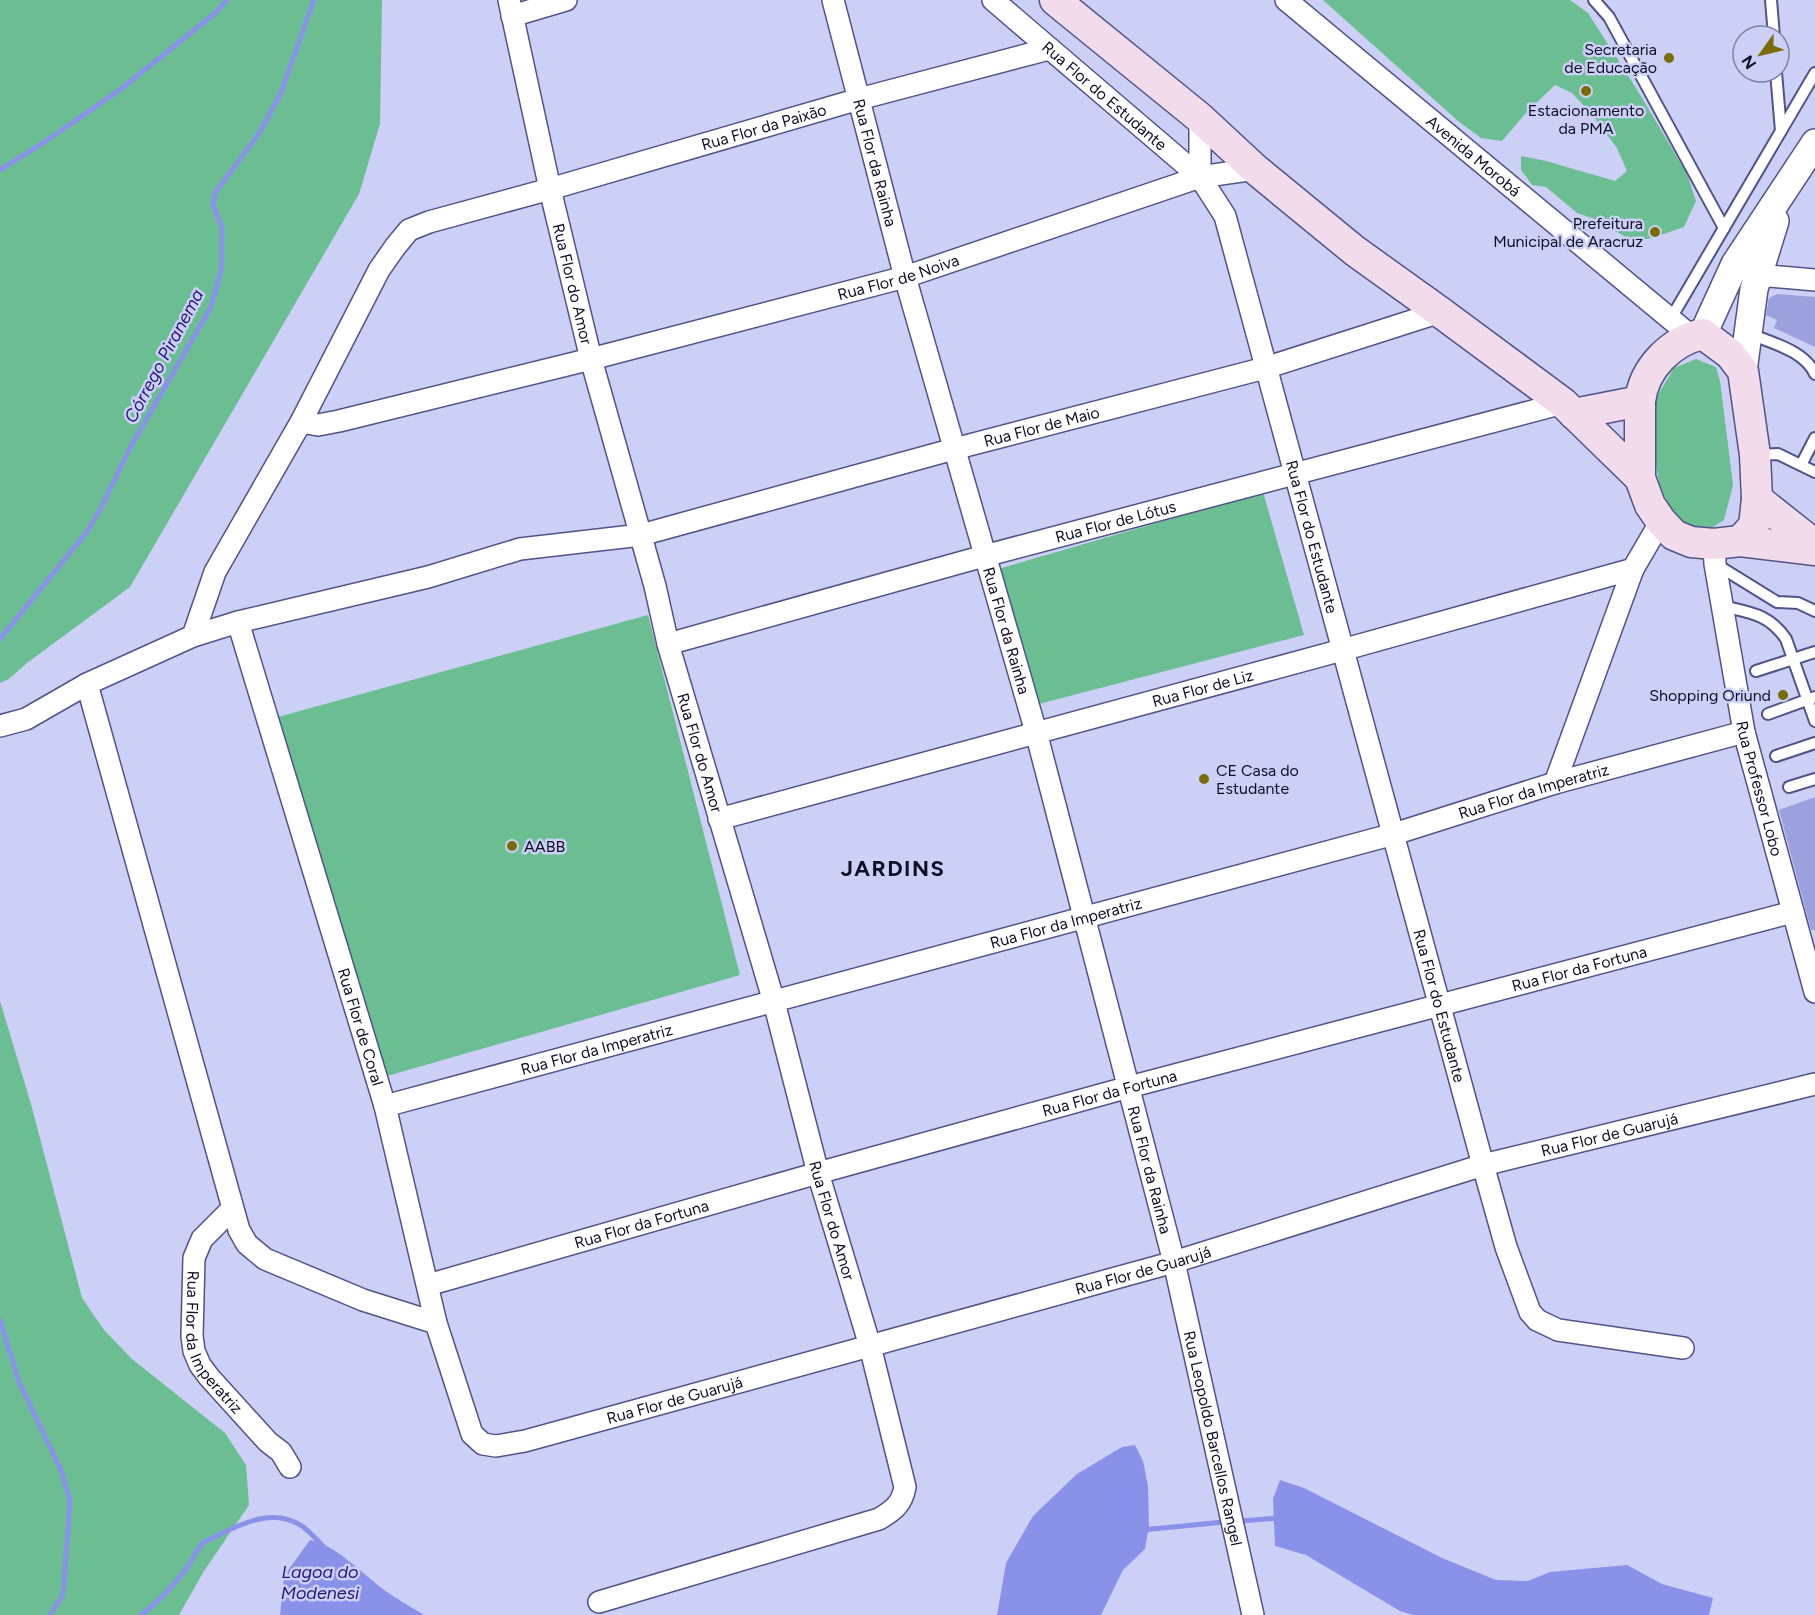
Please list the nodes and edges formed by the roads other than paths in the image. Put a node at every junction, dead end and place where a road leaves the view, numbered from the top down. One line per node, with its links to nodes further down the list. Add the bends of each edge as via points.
1 (566, 0): 8 (street)
2 (833, 0): 13 (street, Rua Flor da Rainha)
3 (993, 0): 10 (street, Rua Flor do Estudante)
4 (1055, 0): 14 (main road)
5 (1286, 0): 25 (street, Avenida Morobá)
6 (1594, 0): 20 (lane, via 1609,17)
7 (1771, 0): 9 (lane)
8 (511, 8): 19 (street, Rua Flor do Amor)
9 (1773, 24)
10 (1049, 49): 13 (street, Rua Flor da Paixão); 18 (street, Rua Flor do Estudante)
11 (1815, 73): 15 (lane)
12 (1777, 84): 15 (lane)
13 (859, 99): 19 (street, Rua Flor da Paixão); 22 (street, Rua Flor da Rainha)
14 (1200, 118): 17 (main road); 18 (street)
15 (1781, 131): 20 (lane)
16 (1815, 143): 21 (street)
17 (1255, 169): 18 (street, Rua Flor de Noiva); 24 (main road, via 1355,251)
18 (1200, 177): 22 (street, Rua Flor de Noiva); 28 (street, Rua Flor do Estudante, via 1225,216)
19 (550, 189): 27 (street, Rua Flor do Amor); 33 (street, Rua Flor da Paixão, via 409,230 379,270)
20 (1724, 228): 25 (lane)
21 (1745, 269): 23 (street); 25 (street); 26 (street)
22 (905, 277): 27 (street, Rua Flor de Noiva); 35 (street, Rua Flor da Rainha)
23 (1815, 280)
24 (1440, 312): 28 (street, Rua Flor de Maio); 32 (main road)
25 (1688, 330): 29 (main road, via 1730,354); 31 (main road, via 1646,376)
26 (1747, 333): 29 (street); 30 (lane, via 1803,358)
27 (591, 359): 33 (street, Rua Flor de Noiva, via 339,421 318,425); 43 (street, Rua Flor do Amor)
28 (1265, 368): 35 (street, Rua Flor de Maio); 39 (street, Rua Flor do Estudante)
29 (1743, 371): 36 (main road)
30 (1815, 374)
31 (1640, 401): 32 (main road); 40 (main road)
32 (1568, 409): 39 (street, Rua Flor de Lótus); 40 (main road)
33 (301, 422): 52 (street, Rua Flor da Paixão, via 215,572)
34 (1815, 438): 37 (lane)
35 (954, 449): 43 (street, Rua Flor de Maio); 47 (street, Rua Flor da Rainha)
36 (1755, 455): 37 (lane, via 1778,454); 41 (main road)
37 (1802, 465): 38 (lane)
38 (1815, 472)
39 (1295, 473): 47 (street, Rua Flor de Lótus); 54 (street, Rua Flor do Estudante)
40 (1640, 478): 42 (main road)
41 (1756, 499): 44 (main road); 45 (main road, via 1754,526)
42 (1661, 521): 45 (main road, via 1674,535); 48 (street)
43 (641, 535): 51 (street, Rua Flor de Maio, via 520,549 428,577); 53 (street, Rua Flor do Amor)
44 (1815, 545)
45 (1723, 550): 46 (main road); 49 (street, Rua Professor Lobo); 50 (lane, via 1777,602 1798,603)
46 (1815, 550)
47 (984, 556): 53 (street, Rua Flor de Lótus); 63 (street, Rua Flor da Rainha)
48 (1633, 569): 54 (street, Rua Flor de Liz); 68 (street)
49 (1722, 606): 56 (lane, via 1772,621 1786,639); 64 (street, Rua Professor Lobo)
50 (1815, 611)
51 (238, 622): 52 (street, Rua Flor de Maio); 79 (street, Rua Flor de Coral)
52 (193, 636): 58 (street, Rua Flor de Maio)
53 (668, 644): 70 (street, Rua Flor do Amor)
54 (1342, 650): 63 (street, Rua Flor de Liz); 71 (street, Rua Flor do Estudante)
55 (1815, 652): 56 (lane)
56 (1793, 659): 57 (lane); 59 (lane)
57 (1756, 671)
58 (87, 684): 62 (street, Rua Flor de Maio, via 26,718); 82 (street)
59 (1811, 698): 60 (lane); 61 (lane)
60 (1768, 714)
61 (1815, 721)
62 (0, 726)
63 (1036, 732): 70 (street, Rua Flor de Liz); 73 (street, Rua Flor da Rainha)
64 (1744, 732): 68 (street, Rua Flor da Imperatriz); 72 (street, Rua Professor Lobo)
65 (1815, 743): 66 (lane)
66 (1776, 756)
67 (1815, 778): 69 (lane)
68 (1556, 783): 71 (street, Rua Flor da Imperatriz)
69 (1789, 787)
70 (719, 819): 75 (street, Rua Flor do Amor)
71 (1394, 834): 73 (street, Rua Flor da Imperatriz); 76 (street, Rua Flor do Estudante)
72 (1793, 912): 74 (street, Rua Professor Lobo); 76 (street, Rua Flor da Fortuna)
73 (1083, 919): 75 (street, Rua Flor da Imperatriz); 78 (street, Rua Flor da Rainha)
74 (1815, 993)
75 (774, 1002): 79 (street, Rua Flor da Imperatriz); 81 (street, Rua Flor do Amor)
76 (1440, 1005): 78 (street, Rua Flor da Fortuna); 80 (street, Rua Flor do Estudante)
77 (1815, 1084): 80 (street, Rua Flor de Guarujá)
78 (1129, 1087): 81 (street, Rua Flor da Fortuna); 83 (street, Rua Flor da Rainha)
79 (385, 1106): 84 (street, Rua Flor de Coral)
80 (1483, 1165): 83 (street, Rua Flor de Guarujá); 87 (street, Rua Flor do Estudante, via 1522,1294 1537,1320 1558,1330)
81 (818, 1173): 84 (street, Rua Flor da Fortuna); 86 (street, Rua Flor do Amor)
82 (232, 1209): 85 (street, via 247,1244 265,1259 363,1300); 89 (street, Rua Flor da Imperatriz, via 202,1239 194,1258 194,1351 209,1377 281,1452)
83 (1174, 1262): 86 (street, Rua Flor de Guarujá); 91 (street, Rua Leopoldo Barcellos Rangel)
84 (428, 1285): 85 (street, Rua Flor de Coral)
85 (436, 1323): 88 (street, Rua Flor de Coral)
86 (870, 1346): 88 (street, Rua Flor de Guarujá, via 525,1441 496,1446 483,1444); 90 (street, Rua Flor do Amor, via 905,1487 902,1501 893,1511 879,1519)
87 (1683, 1348)
88 (472, 1434)
89 (290, 1467)
90 (599, 1602)
91 (1253, 1615)

